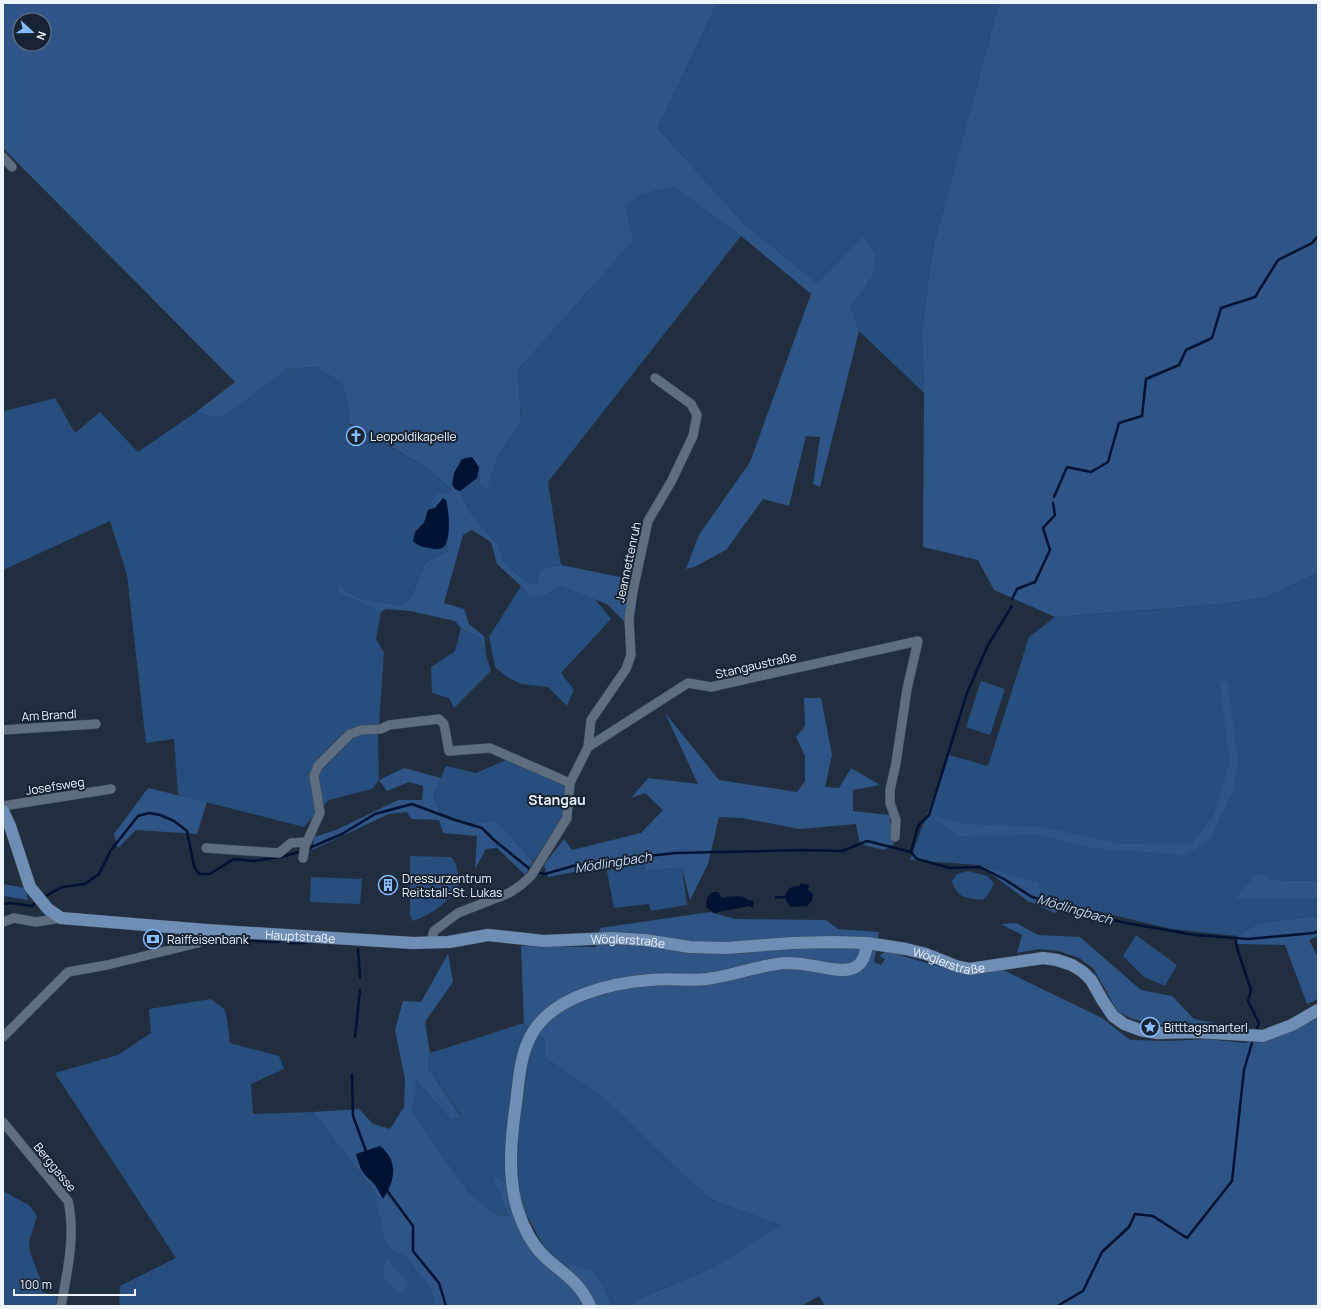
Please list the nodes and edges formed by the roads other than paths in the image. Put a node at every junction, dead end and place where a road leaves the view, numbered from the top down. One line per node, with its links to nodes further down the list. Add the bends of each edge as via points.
1 (3, 157): 2 (street)
2 (12, 167)
3 (655, 378): 6 (street, Jeannettenruh, via 691,404 696,415 693,436 671,482 648,521 632,591 629,619 631,655 626,669 591,720)
4 (96, 724): 5 (street, Am Brandl)
5 (3, 730)
6 (588, 746): 7 (street); 11 (street, Stangaustraße, via 688,682 712,687 918,641 907,688 890,790 890,803 896,820)
7 (570, 783): 12 (street, via 490,748 449,751 444,724 439,719 361,730 350,734 318,766 314,776 320,813); 19 (street, via 567,818 531,876 509,893 458,913 434,931)
8 (111, 789): 9 (street, Josefsweg)
9 (3, 806)
10 (3, 811): 15 (main road, Hauptstraße, via 30,887 48,909)
11 (896, 838)
12 (306, 844): 13 (street, via 291,843 279,853); 14 (street)
13 (206, 848)
14 (303, 858)
15 (61, 918): 16 (street, via 36,922 14,918); 17 (main road, Hauptstraße)
16 (3, 922)
17 (206, 930): 19 (main road, Hauptstraße); 22 (street, via 198,943 68,972)
18 (544, 941): 19 (main road, Hauptstraße, via 488,935); 20 (main road, Wöglerstraße, via 613,938 690,947 726,948 806,942)
19 (430, 943)
20 (867, 943): 21 (main road, Wöglerstraße, via 906,948 969,969 1043,958 1057,960 1072,965 1091,980 1113,1016 1124,1024 1157,1033 1196,1032 1262,1036 1279,1031); 25 (main road, via 863,962 848,970 786,964 707,979 618,983 572,999 551,1013 533,1032 522,1059 514,1121 512,1174 516,1202 524,1225 537,1248 576,1283)
21 (1318, 1010)
22 (3, 1037)
23 (3, 1122): 24 (street, Berggasse, via 68,1202 71,1241)
24 (61, 1306)
25 (590, 1306)

